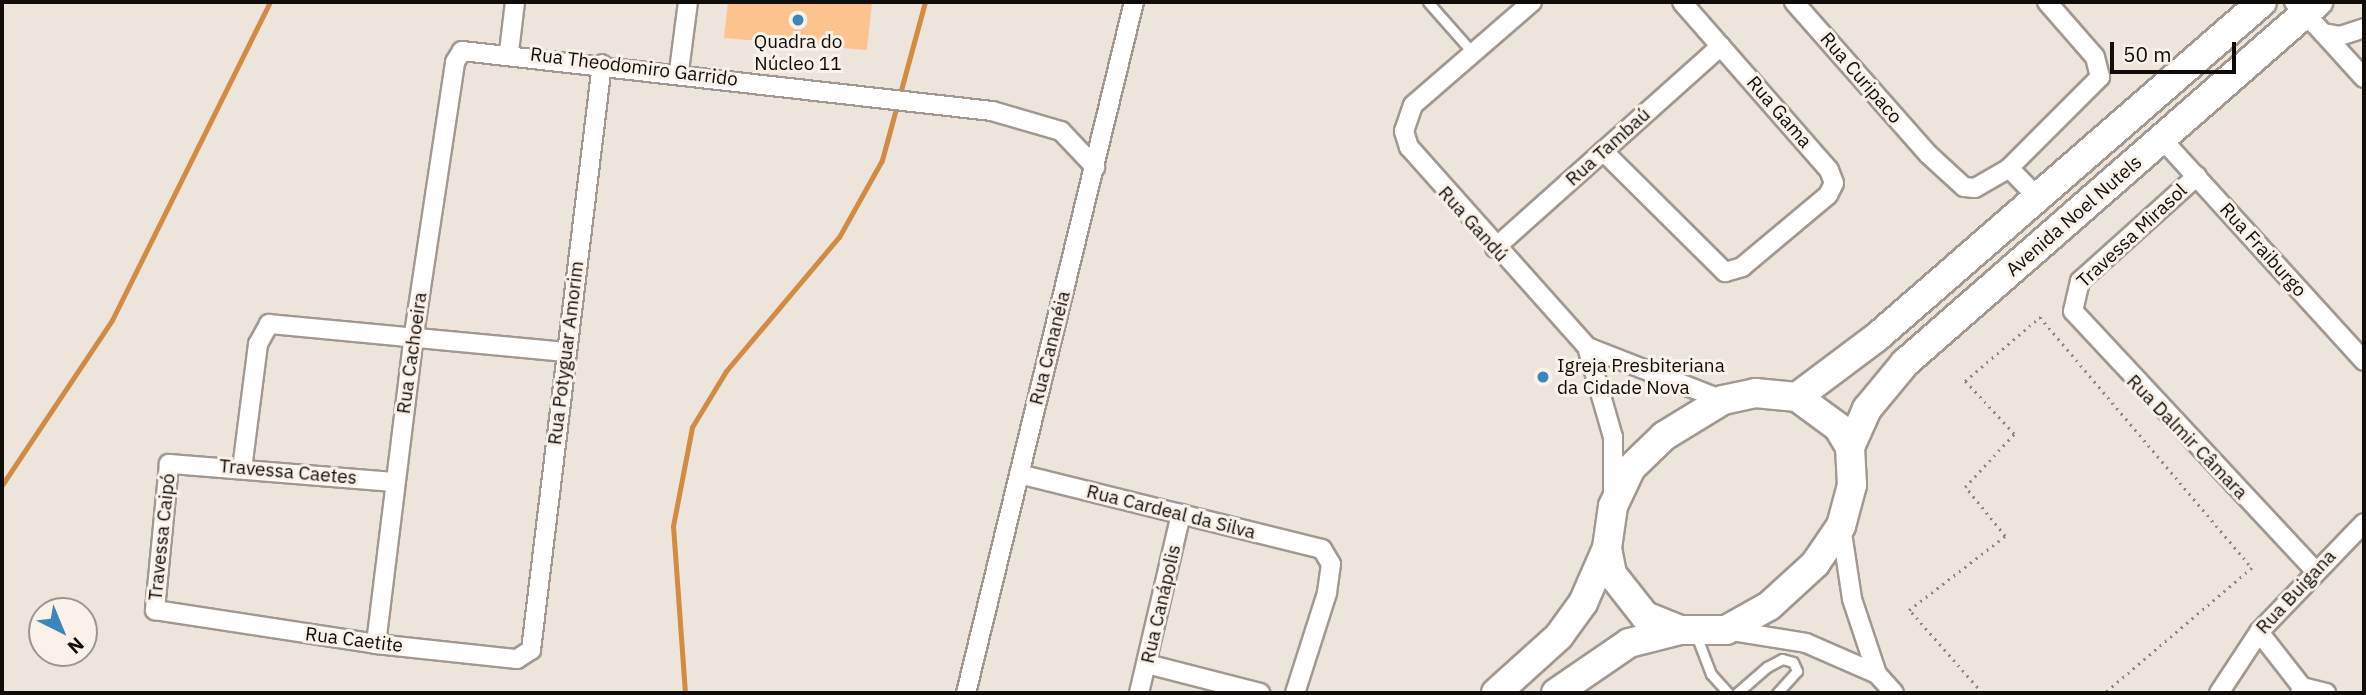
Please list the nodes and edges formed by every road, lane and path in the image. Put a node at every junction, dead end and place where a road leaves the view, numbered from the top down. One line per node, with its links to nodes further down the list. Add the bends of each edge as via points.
1 (514, 2): 13 (street)
2 (688, 2): 17 (street)
3 (1134, 2): 21 (street, Rua Cananéia)
4 (1428, 2): 14 (lane)
5 (1532, 2): 14 (street, Rua Gandú)
6 (1682, 2): 12 (street, Rua Gama)
7 (1794, 2): 22 (street, Rua Curipaco, via 1928,154 1964,187 1986,186)
8 (2047, 2): 22 (street, Rua Curipaco, via 2100,67 2095,87)
9 (2262, 2): 24 (main road, Avenida Noel Nutels)
10 (2310, 12): 11 (street, via 2340,36); 18 (street); 19 (main road, Avenida Noel Nutels)
11 (2364, 28)
12 (1721, 46): 20 (street, Rua Tambaú); 20 (street, Rua Gama, via 1829,170 1834,183 1828,195 1734,272 1711,264)
13 (509, 52): 15 (street, Rua Theodomiro Garrido, via 472,48); 16 (street, Rua Theodomiro Garrido)
14 (1473, 53): 25 (street, Rua Gandú, via 1408,117 1409,147)
15 (455, 62): 27 (street, Rua Cachoeira)
16 (602, 64): 17 (street, Rua Theodomiro Garrido); 29 (street, Rua Potyguar Amorim)
17 (679, 71): 21 (street, Rua Theodomiro Garrido, via 992,111 1061,131)
18 (2364, 78)
19 (2162, 139): 23 (street, Rua Fraiburgo); 33 (main road, Avenida Noel Nutels, via 1905,363 1867,409)
20 (1604, 151): 25 (street, Rua Tambaú)
21 (1095, 167): 36 (street, Rua Cananéia)
22 (2009, 168): 24 (street)
23 (2197, 176): 26 (street, Travessa Mirasol, via 2080,281); 30 (street, Rua Fraiburgo)
24 (2039, 199): 31 (main road, Avenida Noel Nutels, via 1877,337)
25 (1495, 248): 28 (street, Rua Gandú)
26 (2071, 298): 43 (street, Rua Dalmir Câmara, via 2082,324 2110,357)
27 (414, 334): 29 (street); 35 (street, via 293,322 275,322 262,331); 37 (street, Rua Cachoeira)
28 (1587, 347): 32 (street, Rua Gandú); 38 (street, Rua Gandú, via 1613,437)
29 (565, 352): 48 (street, Rua Potyguar Amorim)
30 (2364, 361)
31 (1797, 397): 32 (main road, via 1755,393); 33 (main road, via 1823,412)
32 (1723, 400): 38 (main road, via 1656,444 1631,468)
33 (1850, 447): 41 (main road, via 1852,485)
34 (181, 461): 35 (street, Travessa Caetes); 44 (street, Travessa Caipó, via 166,470 152,602)
35 (242, 469): 37 (street, Travessa Caetes)
36 (1019, 474): 39 (street, Rua Cardeal da Silva); 54 (street, Rua Cananéia)
37 (394, 482): 49 (street, Rua Cachoeira)
38 (1613, 506): 42 (main road)
39 (1181, 514): 50 (street, Rua Canápolis); 53 (street, Rua Cardeal da Silva, via 1322,549 1330,576)
40 (2364, 523): 43 (street, Rua Buigana)
41 (1841, 526): 45 (main road, via 1815,564 1769,606); 51 (street, via 1852,599)
42 (1607, 548): 46 (main road, via 1627,601); 57 (main road, via 1583,603 1559,636)
43 (2314, 569): 47 (street, Rua Buigana)
44 (166, 615): 49 (street, Rua Caetite)
45 (1726, 629): 46 (main road); 51 (street, via 1806,643)
46 (1687, 630): 58 (main road, via 1629,643); 59 (lane, via 1711,674)
47 (2259, 632): 52 (street); 65 (street, Rua Buigana)
48 (536, 643): 49 (street, Rua Caetite, via 517,659)
49 (376, 644)
50 (1147, 664): 55 (street, Rua Canápolis); 56 (street)
51 (1877, 674): 62 (street)
52 (2301, 690): 66 (street)
53 (1297, 691)
54 (966, 693)
55 (1139, 693)
56 (1260, 693)
57 (1496, 693)
58 (1556, 693)
59 (1728, 693)
60 (1737, 693): 61 (lane, via 1782,659 1793,662 1797,671)
61 (1777, 693)
62 (1894, 693)
63 (1982, 693): 64 (path, via 1909,610 2005,537 1965,487 2014,434 1965,382 2040,317 2252,568)
64 (2105, 693)
65 (2219, 693)
66 (2326, 693)

